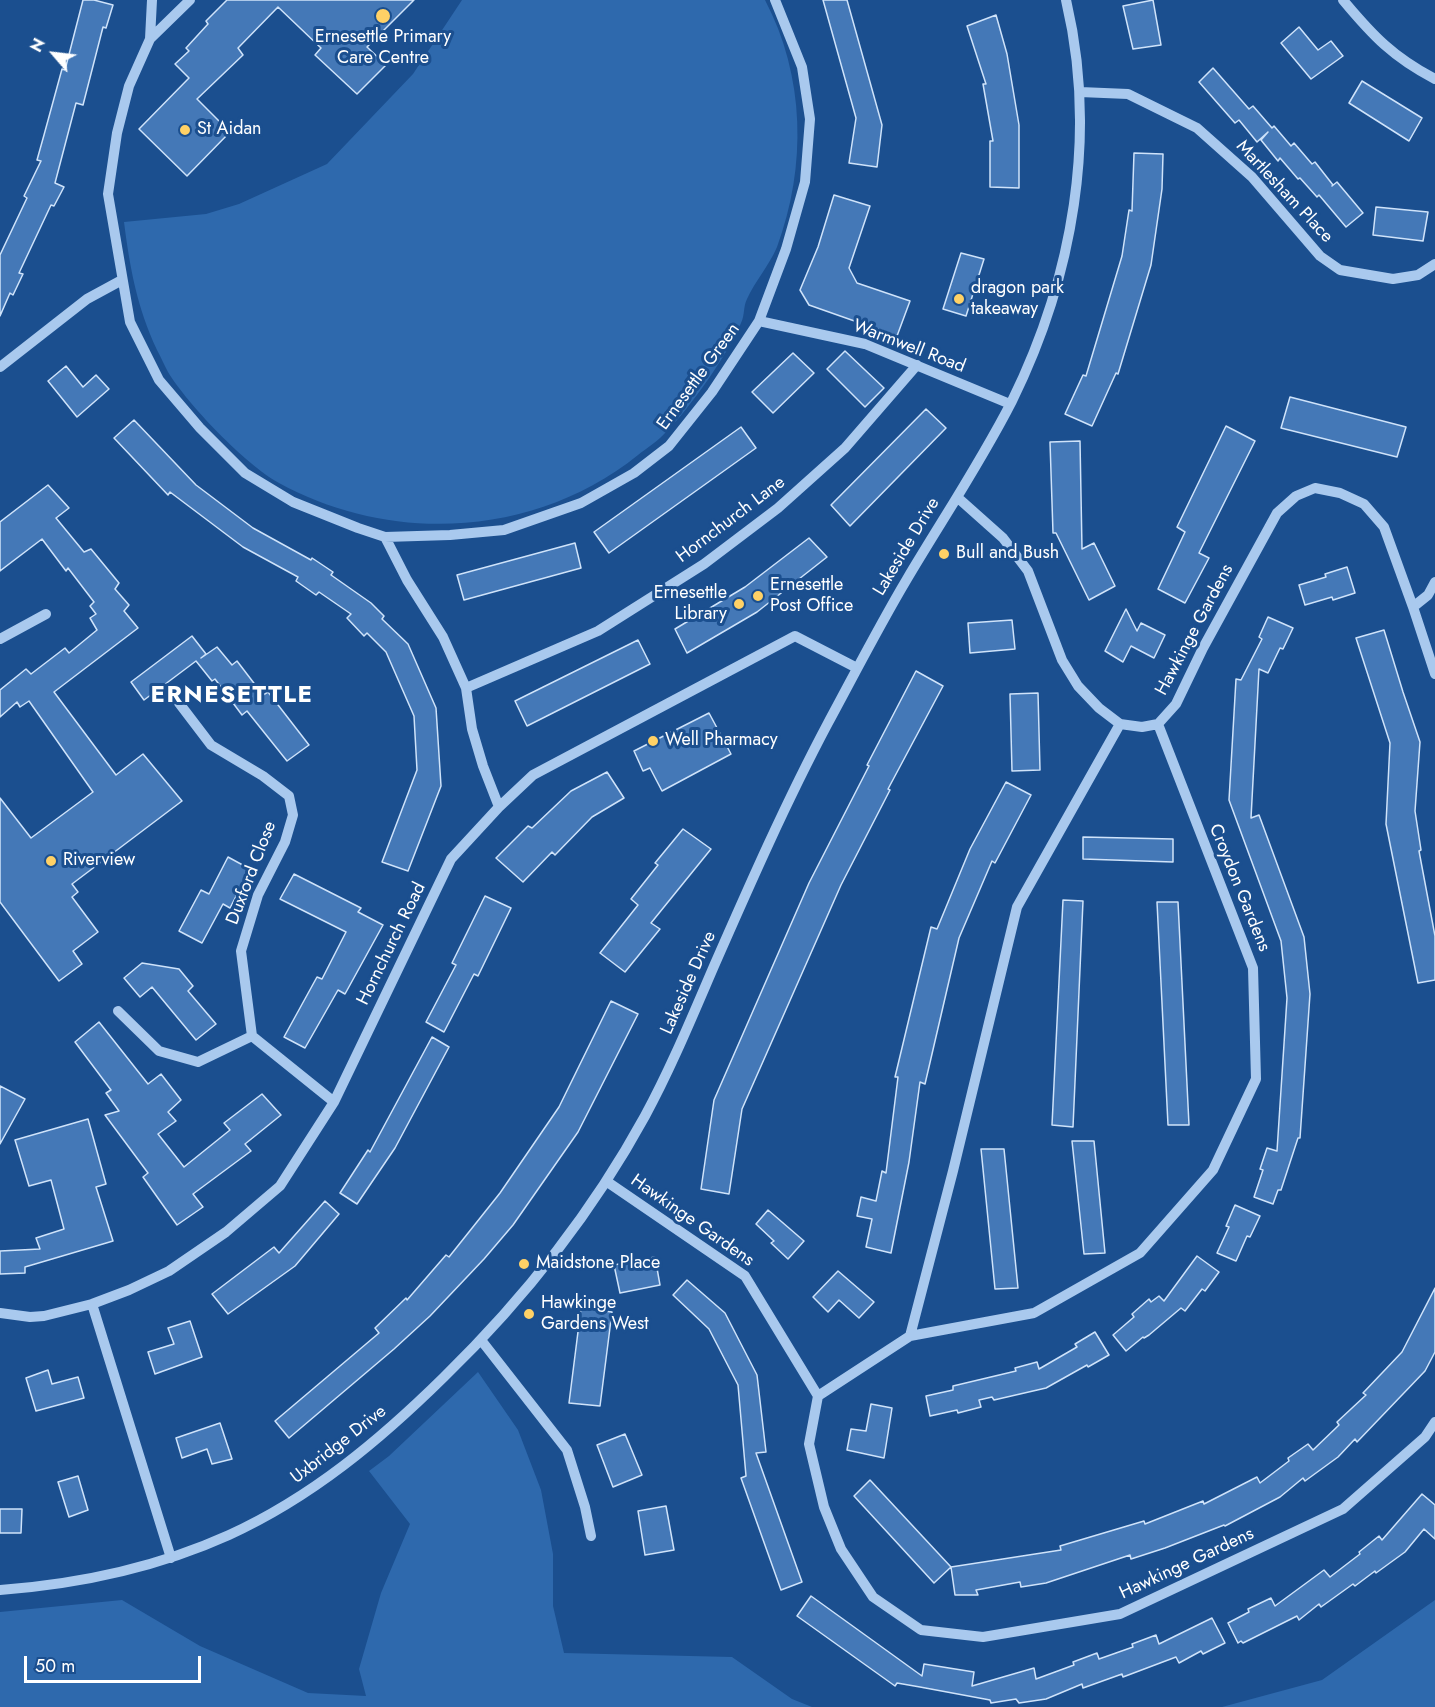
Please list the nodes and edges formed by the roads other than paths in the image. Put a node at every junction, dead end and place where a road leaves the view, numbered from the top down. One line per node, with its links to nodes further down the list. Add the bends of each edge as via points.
1 (152, 0): 6 (street)
2 (190, 0): 6 (street)
3 (775, 0): 11 (street, Ernesettle Green, via 802,67 810,119 805,182 786,249)
4 (1066, 0): 8 (street, Lakeside Drive)
5 (1343, 0): 7 (street, via 1386,48)
6 (150, 39): 10 (street, via 129,86 108,194)
7 (1435, 79)
8 (1080, 92): 9 (street, Martlesham Place, via 1128,94 1197,128 1252,177 1320,256 1340,270 1393,279 1418,275); 14 (street, Lakeside Drive, via 1079,157 1067,246 1042,332)
9 (1435, 264)
10 (122, 280): 13 (street, via 87,299); 16 (street, via 130,322 159,380 245,473 293,502)
11 (759, 321): 12 (street, Warmwell Road, via 865,344); 16 (street, Ernesettle Green, via 712,392 669,446 634,473 581,503 504,530)
12 (917, 365): 14 (street, Warmwell Road); 23 (street, Hornchurch Lane, via 845,448 778,508 704,564 598,631)
13 (0, 367)
14 (1010, 404): 15 (street, Lakeside Drive)
15 (957, 497): 21 (street, Lakeside Drive); 25 (street, via 1003,538 1028,571 1062,660 1078,686)
16 (385, 537): 23 (street, via 443,637)
17 (1435, 582): 18 (street)
18 (1413, 607): 22 (street, Hawkinge Gardens); 26 (street, Hawkinge Gardens, via 1383,527 1364,504 1340,493 1315,488 1296,496 1277,513 1260,541 1176,704)
19 (46, 614): 20 (street)
20 (0, 639)
21 (857, 668): 27 (street, Hornchurch Road, via 795,636 533,775); 31 (street, Lakeside Drive, via 784,810 672,1062)
22 (1435, 674)
23 (466, 688): 27 (street, via 472,729)
24 (178, 703): 29 (street, Duxford Close, via 211,745 289,796 293,815 285,842 258,895 241,951)
25 (1120, 724): 26 (street); 34 (street, via 1017,907)
26 (1158, 724): 34 (street, Croydon Gardens, via 1254,969 1256,1079 1210,1175 1140,1253 1034,1312)
27 (499, 807): 30 (street, Hornchurch Road, via 451,859)
28 (118, 1011): 29 (street, via 159,1051 198,1062)
29 (252, 1036): 30 (street)
30 (334, 1102): 32 (street, Hornchurch Road, via 280,1186 226,1232 169,1271)
31 (606, 1181): 35 (street, Uxbridge Drive, via 548,1263); 36 (street, Hawkinge Gardens, via 745,1276)
32 (92, 1304): 33 (street, Hornchurch Road, via 44,1316); 39 (street)
33 (0, 1313)
34 (910, 1336): 36 (street, Croydon Gardens)
35 (481, 1340): 38 (street, via 567,1450); 39 (street, Uxbridge Drive, via 401,1419 318,1485 251,1524)
36 (818, 1396): 37 (street, Hawkinge Gardens, via 809,1444 824,1507 841,1549 873,1597 921,1630 983,1637 1120,1614 1343,1509 1425,1437)
37 (1435, 1422)
38 (591, 1536)
39 (171, 1558): 40 (street, Uxbridge Drive, via 101,1577)
40 (0, 1590)

